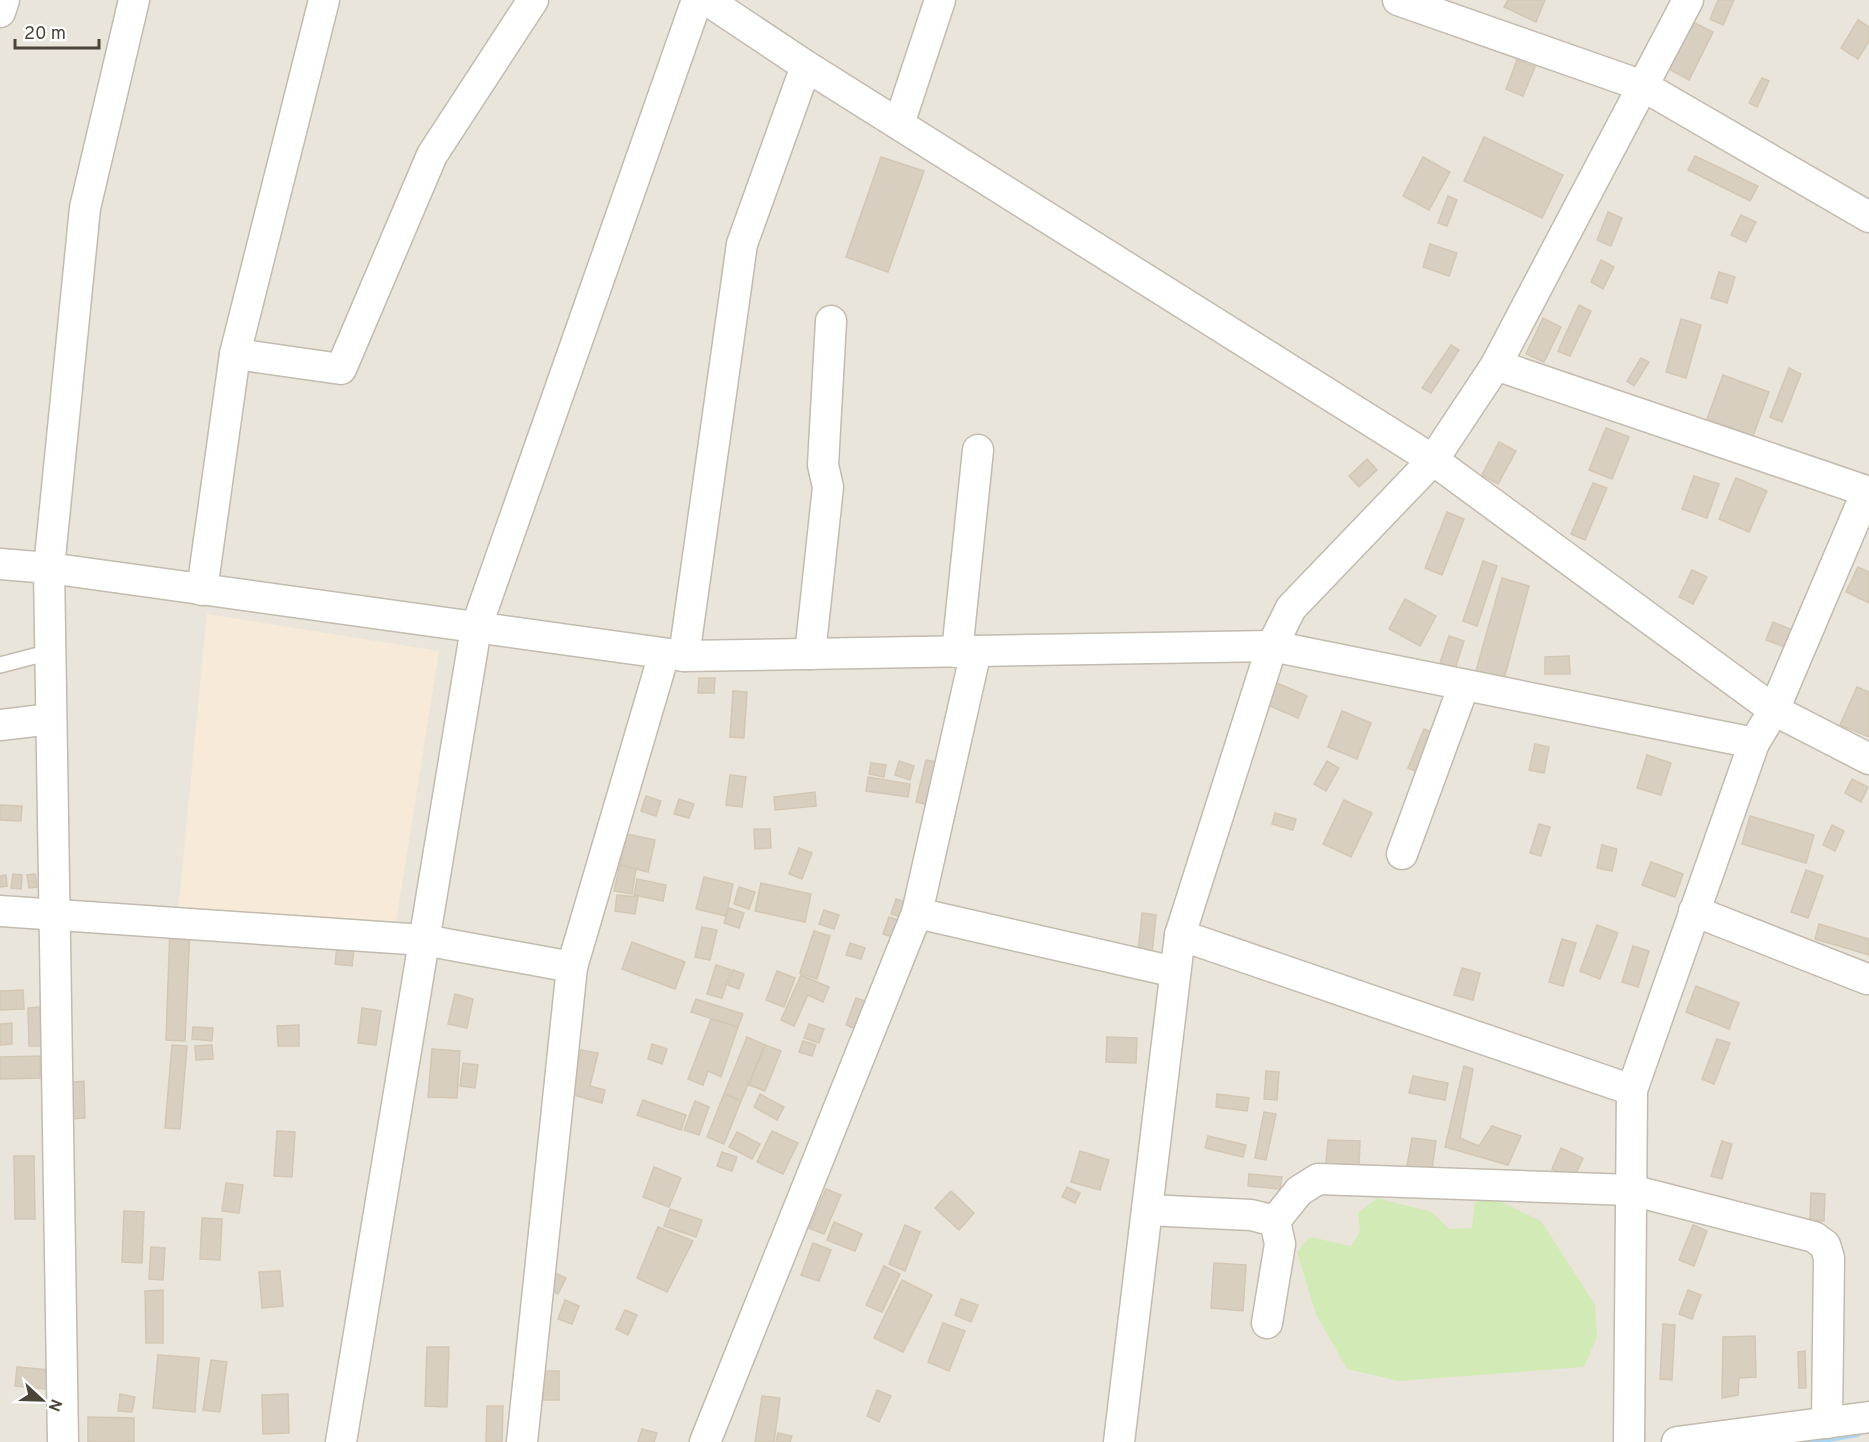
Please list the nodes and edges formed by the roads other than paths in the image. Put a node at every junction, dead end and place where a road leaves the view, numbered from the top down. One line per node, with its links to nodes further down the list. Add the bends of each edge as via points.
1 (4, 0): 10 (street)
2 (134, 0): 22 (street, via 85,208)
3 (324, 0): 16 (street)
4 (532, 0): 16 (street, via 432,155 341,369)
5 (697, 0): 24 (street)
6 (707, 0): 11 (street)
7 (940, 0): 13 (street)
8 (1398, 0): 12 (street)
9 (1688, 0): 12 (street)
10 (0, 12)
11 (806, 66): 13 (street); 29 (street, via 742,244)
12 (1643, 86): 14 (street); 17 (street)
13 (899, 124): 19 (street)
14 (1869, 217)
15 (831, 321): 28 (street, via 823,465 828,487)
16 (235, 354): 23 (street)
17 (1496, 365): 19 (street); 20 (street)
18 (978, 450): 27 (street)
19 (1433, 460): 25 (street, via 1291,608); 32 (street)
20 (1868, 491): 32 (street)
21 (0, 564): 22 (street)
22 (49, 568): 23 (street); 26 (street)
23 (202, 590): 24 (street)
24 (476, 628): 29 (street); 43 (street)
25 (1272, 646): 27 (street); 31 (street); 42 (street)
26 (50, 652): 30 (lane); 33 (street)
27 (967, 652): 28 (street); 40 (street)
28 (810, 654): 29 (street)
29 (674, 655): 44 (street)
30 (0, 665)
31 (1464, 685): 35 (street); 37 (street)
32 (1774, 710): 35 (street); 36 (street)
33 (51, 719): 34 (street); 41 (street)
34 (0, 725)
35 (1754, 743): 39 (street)
36 (1869, 759)
37 (1402, 854)
38 (0, 911): 41 (street)
39 (1694, 911): 46 (street); 47 (street)
40 (917, 913): 45 (street); 57 (street)
41 (54, 915): 43 (street); 54 (street)
42 (1180, 935): 45 (street); 47 (street)
43 (424, 940): 44 (street); 55 (street)
44 (572, 967): 56 (street)
45 (1175, 972): 49 (street)
46 (1867, 979)
47 (1632, 1090): 48 (street)
48 (1631, 1190): 50 (street, via 1318,1179 1299,1191); 53 (street, via 1814,1238 1825,1245 1829,1258); 59 (street)
49 (1147, 1210): 50 (street, via 1251,1215); 58 (street)
50 (1275, 1221): 51 (street, via 1280,1244)
51 (1267, 1323)
52 (1869, 1417): 53 (street)
53 (1827, 1423): 60 (street)
54 (63, 1442)
55 (341, 1442)
56 (522, 1442)
57 (705, 1442)
58 (1119, 1442)
59 (1629, 1442)
60 (1677, 1442)

